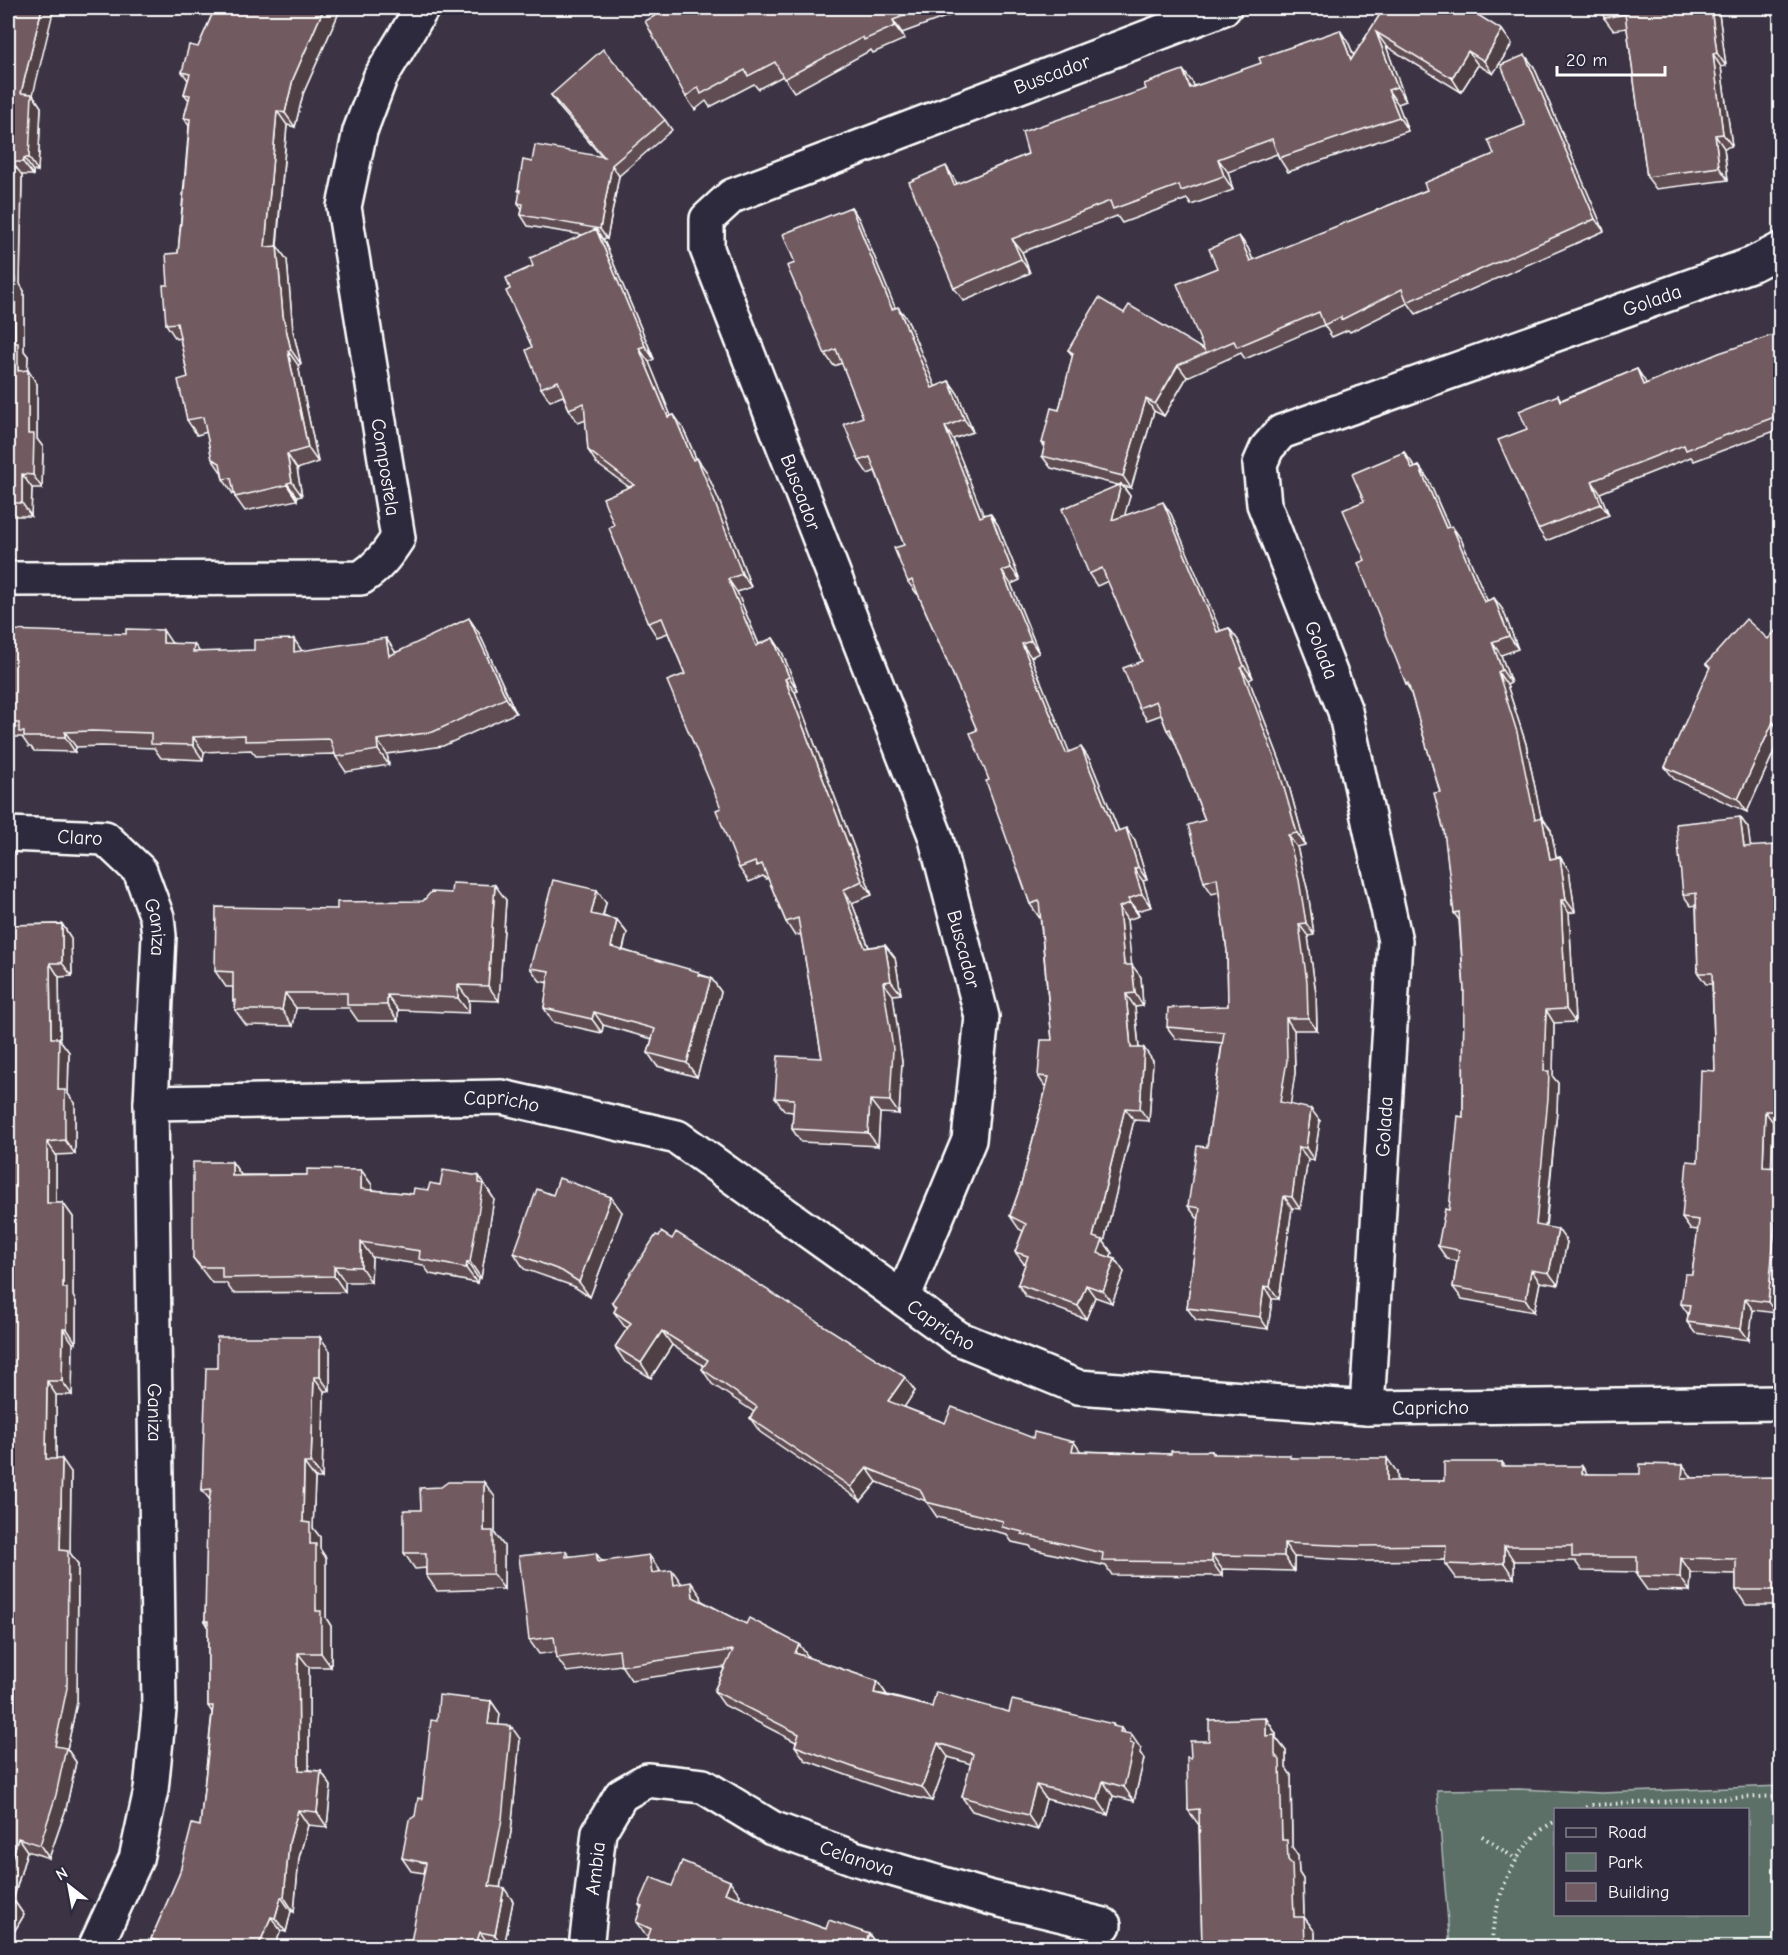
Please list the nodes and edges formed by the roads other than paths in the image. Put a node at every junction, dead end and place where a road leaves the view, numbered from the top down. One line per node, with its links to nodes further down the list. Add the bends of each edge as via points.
1 (422, 8): 4 (street, Compostela, via 380,78 360,131 344,207 398,538 390,551 379,566 360,578)
2 (1224, 8): 8 (street, Buscador, via 732,196 707,219 707,249 934,835 982,1017 969,1140)
3 (1780, 250): 10 (street, Golada, via 1753,264 1281,432 1260,464 1264,504 1345,711 1395,941)
4 (8, 579)
5 (8, 834): 6 (street, Claro, via 105,838)
6 (140, 870): 7 (street, Ganiza, via 159,936)
7 (151, 1103): 8 (street, Capricho, via 502,1097 677,1137); 13 (street, Ganiza, via 159,1710 151,1790 136,1859)
8 (903, 1298): 10 (street, Capricho, via 958,1338 1078,1387)
9 (1780, 1403): 10 (street, Capricho)
10 (1367, 1408)
11 (621, 1795): 12 (street, Celanova, via 647,1780 703,1786 772,1828 854,1858 988,1898); 14 (street, Ambia, via 599,1832)
12 (1104, 1925)
13 (95, 1947)
14 (586, 1947)

